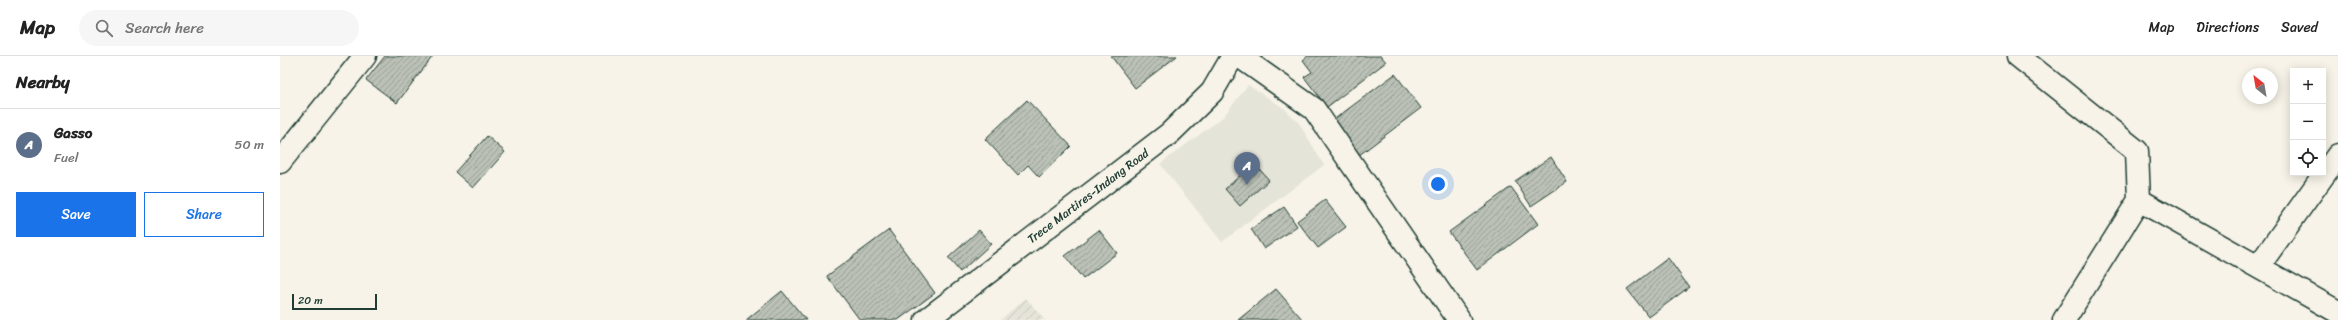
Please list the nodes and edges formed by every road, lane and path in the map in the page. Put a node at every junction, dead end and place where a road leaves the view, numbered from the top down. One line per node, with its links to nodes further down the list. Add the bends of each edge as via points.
1 (365, 56): 6 (street)
2 (1232, 56): 10 (street, Trece Martires-Indang Road, via 1212,92 1169,134)
3 (1239, 56): 11 (street, via 1314,109)
4 (2018, 56): 7 (street, via 2137,151)
5 (2338, 155): 8 (street)
6 (280, 162)
7 (2139, 200): 8 (street); 12 (street)
8 (2258, 267): 9 (street)
9 (2338, 312)
10 (926, 320)
11 (1459, 320)
12 (2064, 320)

